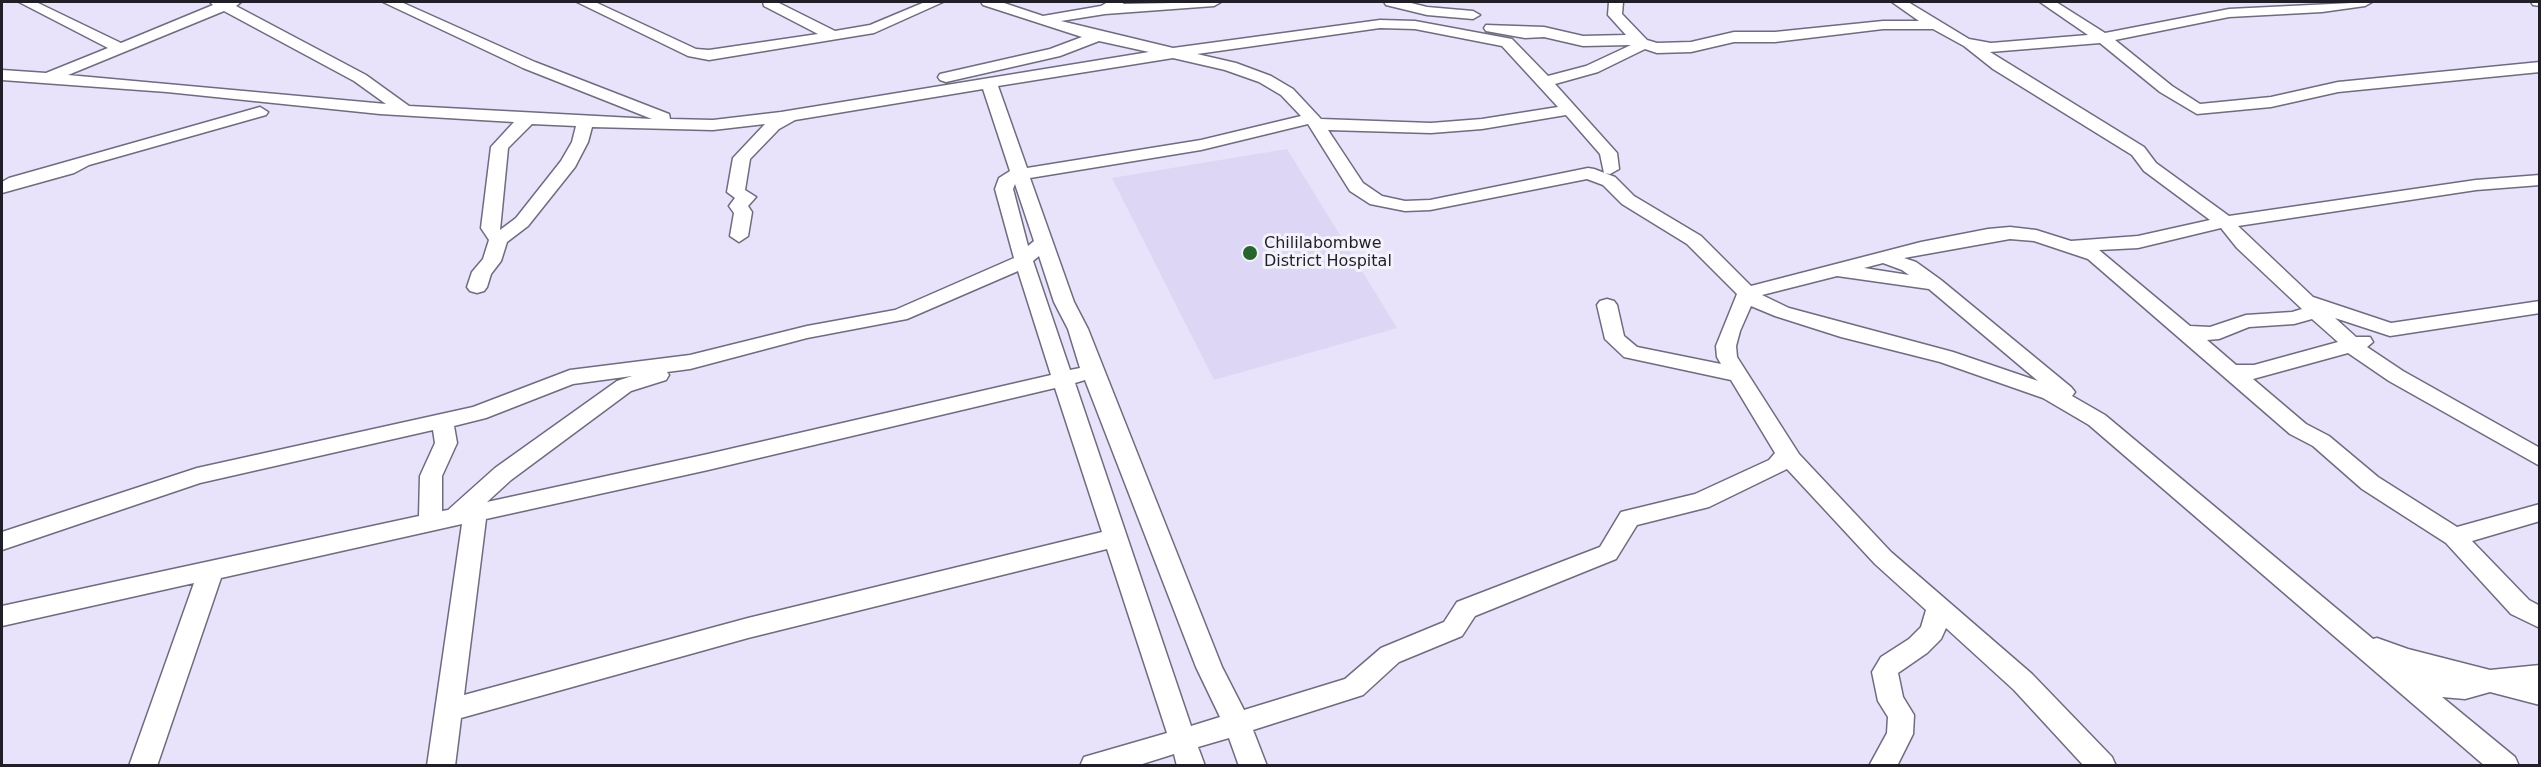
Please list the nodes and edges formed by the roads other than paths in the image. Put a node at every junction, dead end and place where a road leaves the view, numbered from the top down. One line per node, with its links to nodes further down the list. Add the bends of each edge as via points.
1 (26, 2): 24 (street)
2 (390, 2): 36 (street, via 529,65)
3 (584, 2): 20 (street, via 701,54)
4 (936, 2): 20 (street, via 874,29)
5 (988, 2): 16 (street)
6 (1214, 2): 14 (street)
7 (1391, 2): 15 (street, via 1427,11)
8 (1616, 2): 23 (street, via 1616,15)
9 (1899, 2): 17 (street)
10 (2047, 2): 21 (street)
11 (2365, 2): 21 (street, via 2229,13)
12 (226, 3): 24 (street); 32 (street, via 360,78)
13 (769, 3): 20 (street)
14 (1112, 6): 16 (street)
15 (1473, 15)
16 (1040, 21): 19 (street)
17 (1936, 25): 22 (street); 23 (street, via 1905,23 1775,37 1734,37 1691,47)
18 (1491, 28): 23 (street)
19 (1098, 36): 25 (street); 36 (street, via 1055,53 938,78)
20 (836, 37)
21 (2103, 38): 22 (street, via 1990,48); 26 (street, via 2166,89 2198,109 2271,102 2349,85)
22 (1966, 43): 44 (street, via 2138,151 2150,167)
23 (1639, 44): 29 (street, via 1635,50 1603,65)
24 (122, 48): 28 (street)
25 (1169, 54): 29 (street, via 1380,24 1415,25 1507,42); 30 (street); 37 (street, via 1230,66 1265,79 1287,92)
26 (2540, 67)
27 (2, 75): 28 (street)
28 (48, 78): 32 (street)
29 (1545, 82): 31 (street)
30 (988, 83): 34 (street); 41 (street)
31 (1568, 110): 37 (street, via 1431,128); 40 (street, via 1608,153)
32 (405, 111): 35 (street)
33 (260, 112): 43 (street, via 83,161)
34 (795, 115): 39 (street, via 712,125); 45 (street, via 773,125 742,158 736,192 747,197 738,206 743,212)
35 (528, 118): 38 (street); 46 (street, via 499,147 490,228)
36 (671, 118): 39 (street)
37 (1314, 121): 41 (street, via 1201,145); 54 (street, via 1356,187 1376,200 1405,206 1430,205 1588,173 1609,182 1628,200 1694,240)
38 (585, 122): 39 (street); 46 (street, via 569,163 522,222)
39 (640, 123)
40 (1610, 169)
41 (1020, 175): 47 (street); 50 (street, via 1005,182 1004,189)
42 (2540, 180): 44 (street, via 2476,185)
43 (2, 188)
44 (2225, 222): 48 (street, via 2138,242); 56 (street)
45 (739, 236)
46 (498, 240): 53 (street, via 492,261 482,272)
47 (1042, 244): 50 (street); 63 (street)
48 (2067, 246): 49 (street, via 2010,233); 60 (street, via 2095,255)
49 (1886, 258): 51 (street); 52 (street, via 1909,266)
50 (1024, 260): 62 (street, via 900,315 807,332); 66 (street)
51 (1835, 271): 52 (street); 54 (street); 58 (street)
52 (1934, 284): 67 (street)
53 (477, 287)
54 (1747, 293): 58 (street); 65 (street, via 1726,346 1727,357)
55 (1607, 305): 65 (street, via 1615,339 1631,352)
56 (2309, 305): 59 (street); 60 (street, via 2294,318 2246,321 2212,334); 61 (street)
57 (2540, 307): 59 (street)
58 (1772, 308): 67 (street, via 2000,374 2050,393)
59 (2390, 330): 61 (street)
60 (2186, 332): 64 (street)
61 (2354, 346): 64 (street, via 2254,372); 70 (street, via 2396,376)
62 (715, 357): 68 (street, via 570,377 478,413); 72 (street, via 624,386 503,474)
63 (1092, 372): 66 (street); 87 (street, via 1209,666)
64 (2233, 372): 74 (street, via 2298,429 2321,441 2370,483)
65 (1737, 374): 69 (street)
66 (1063, 378): 72 (street); 75 (street)
67 (2097, 420): 81 (street)
68 (443, 422): 73 (street, via 446,443 431,476); 76 (street, via 197,476)
69 (1787, 454): 78 (street, via 1883,558); 87 (street, via 1777,466 1701,501 1629,518 1608,553 1466,609 1453,629 1390,655 1354,687)
70 (2540, 458)
71 (2540, 513): 74 (street)
72 (464, 515): 73 (street); 86 (street)
73 (430, 523): 77 (street)
74 (2454, 537): 80 (street, via 2520,607)
75 (1116, 538): 86 (street, via 748,628); 88 (street)
76 (2, 541)
77 (211, 571): 79 (street); 90 (street)
78 (1939, 607): 95 (street, via 1932,632 1885,672 1891,701 1901,715 1900,735); 96 (street, via 2023,682)
79 (2, 616)
80 (2540, 618)
81 (2359, 641): 83 (street, via 2405,659); 84 (street)
82 (2540, 676): 83 (street)
83 (2489, 681): 84 (street, via 2465,688); 85 (street)
84 (2409, 683): 89 (street)
85 (2540, 694)
86 (448, 710): 91 (street)
87 (1237, 724): 88 (street); 94 (street)
88 (1183, 739): 92 (street); 93 (street)
89 (2498, 763)
90 (143, 765)
91 (441, 765)
92 (1094, 765)
93 (1191, 765)
94 (1253, 765)
95 (1883, 765)
96 (2102, 765)

